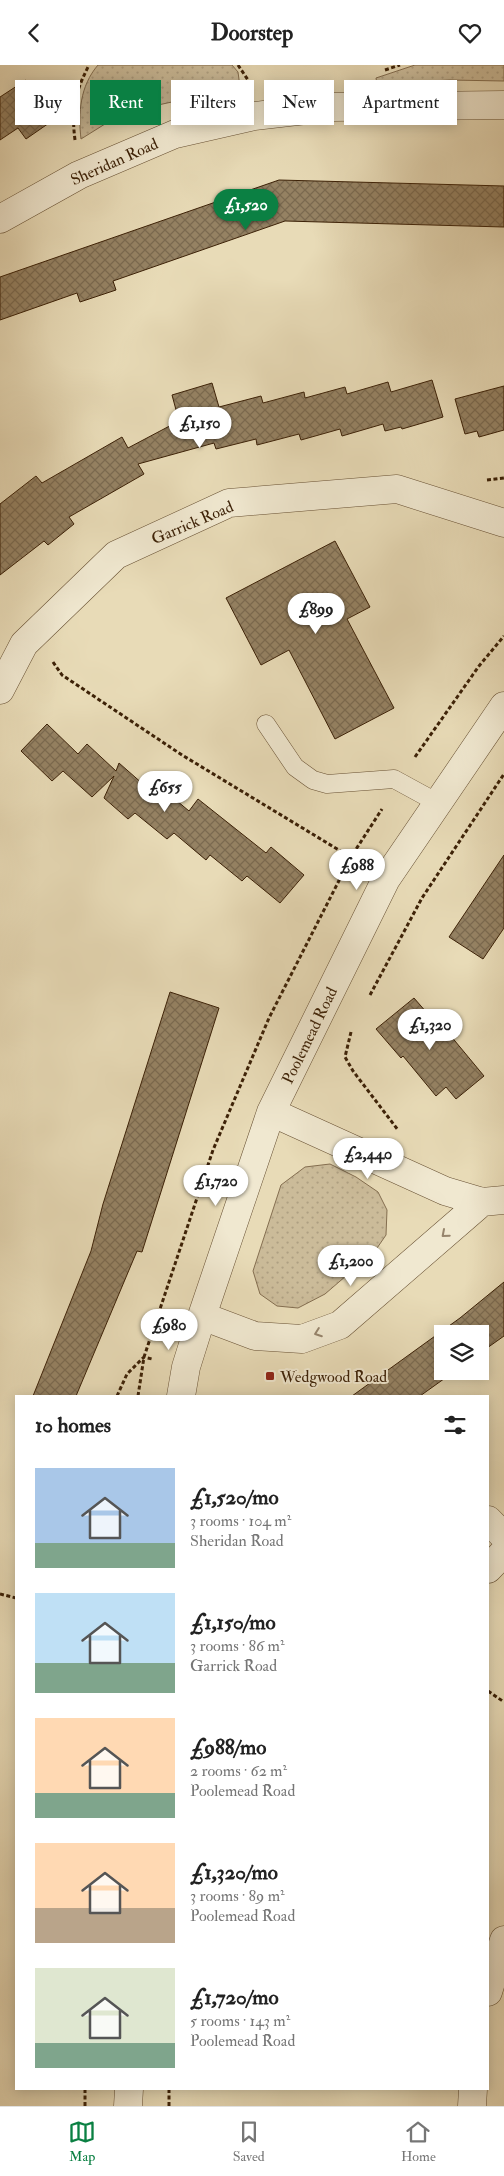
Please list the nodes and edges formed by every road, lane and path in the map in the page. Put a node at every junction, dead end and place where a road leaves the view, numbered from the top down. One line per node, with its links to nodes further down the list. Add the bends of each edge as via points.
1 (89, 65): 3 (path, via 76,90 72,121)
2 (504, 105): 3 (street, Sheridan Road, via 332,107 254,116 175,134)
3 (79, 175): 4 (street, Sheridan Road)
4 (0, 219)
5 (504, 523): 7 (street, Garrick Road, via 397,489 229,503 116,555 24,644)
6 (62, 675): 12 (path, via 182,755)
7 (0, 690)
8 (504, 706): 11 (street, Poolemead Road)
9 (266, 724): 11 (lane, via 295,767 312,780 327,784 394,779)
10 (504, 774): 13 (path, via 422,898)
11 (438, 803): 12 (street, Poolemead Road)
12 (386, 879): 15 (street, Poolemead Road)
13 (366, 1003)
14 (352, 1029): 16 (path, via 345,1057)
15 (271, 1113): 17 (street, via 445,1191); 18 (street, Poolemead Road)
16 (399, 1131)
17 (493, 1201): 18 (street, one-way to 18, via 340,1325 302,1339 255,1336)
18 (202, 1316): 21 (street, Poolemead Road)
19 (144, 1357): 20 (path, via 127,1374)
20 (118, 1395)
21 (181, 1395)
22 (489, 1521): 23 (street)
23 (504, 1536)
24 (504, 1552): 25 (street)
25 (489, 1568)
26 (0, 1595): 27 (path)
27 (15, 1598)
28 (489, 1692): 29 (path)
29 (504, 1701)
30 (504, 1940): 31 (street)
31 (489, 1989)
32 (85, 2090): 36 (path)
33 (129, 2090): 37 (street)
34 (169, 2090): 38 (path)
35 (473, 2090): 39 (street)
36 (85, 2106)
37 (128, 2106)
38 (169, 2106)
39 (472, 2106)

